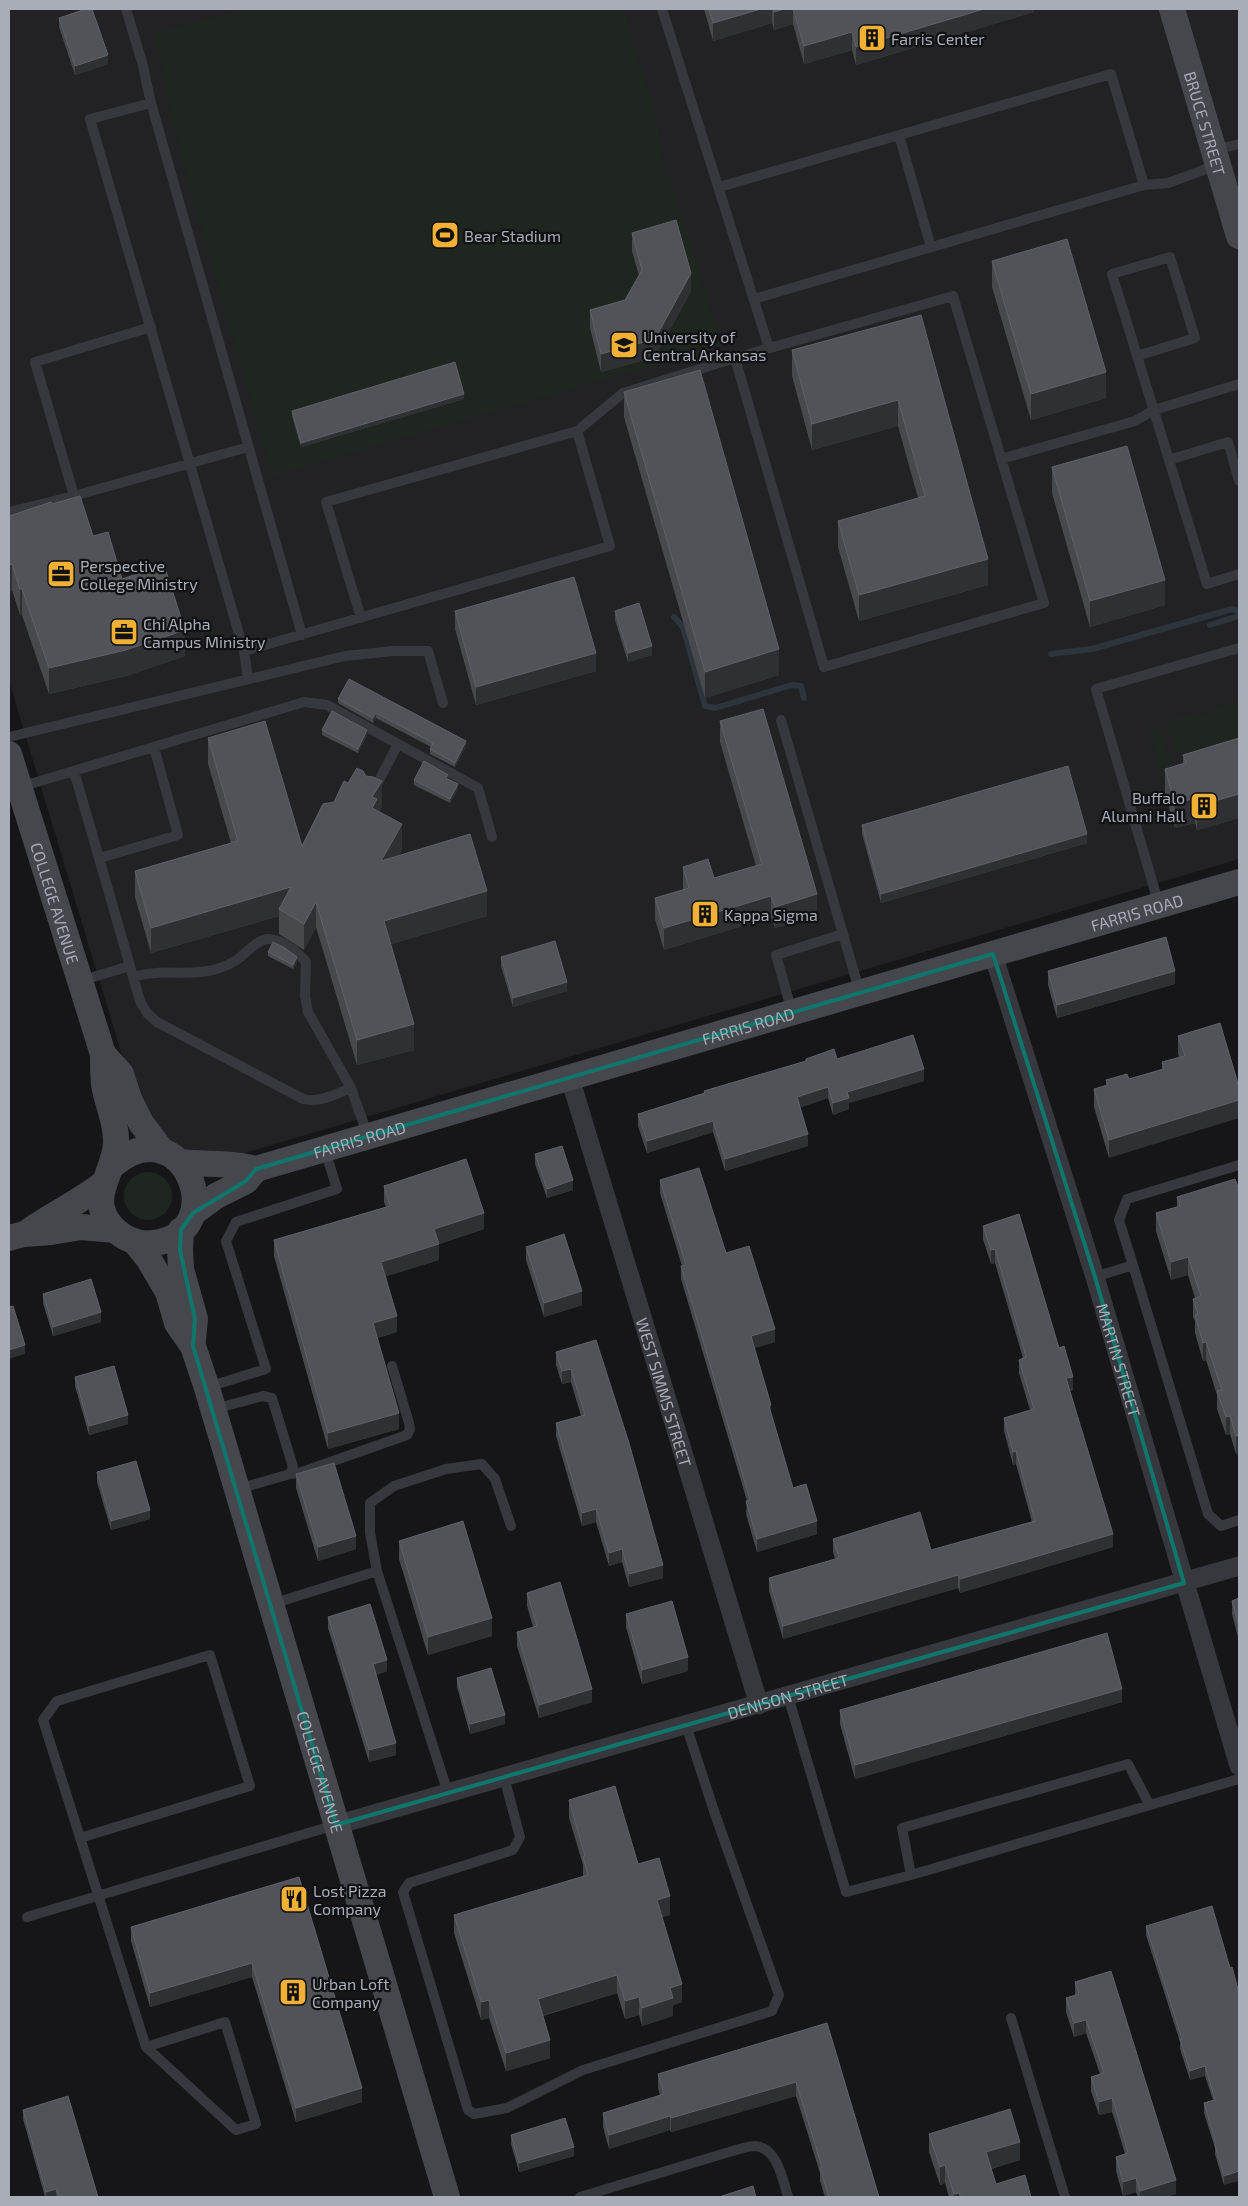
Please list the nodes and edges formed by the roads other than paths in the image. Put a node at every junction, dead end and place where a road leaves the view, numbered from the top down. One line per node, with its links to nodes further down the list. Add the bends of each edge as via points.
1 (126, 9): 4 (lane)
2 (662, 9): 9 (lane)
3 (1172, 9): 7 (street, BRUCE STREET)
4 (151, 103): 13 (lane, via 90,119); 20 (lane)
5 (899, 135): 8 (lane, via 1111,74); 9 (lane); 11 (lane)
6 (1239, 144): 7 (lane)
7 (1215, 158): 8 (lane, via 1168,183); 10 (street, BRUCE STREET)
8 (1144, 185): 11 (lane)
9 (719, 187): 12 (lane)
10 (1239, 236)
11 (931, 247): 12 (lane)
12 (754, 299): 14 (lane)
13 (151, 327): 23 (lane); 25 (lane, via 35,362)
14 (769, 348): 16 (lane); 21 (lane, via 954,296)
15 (1138, 356): 15 (lane, via 1112,274 1170,257 1195,338); 18 (lane)
16 (735, 358): 19 (lane, via 623,393); 21 (lane, via 824,667 1044,603)
17 (1239, 384): 18 (lane)
18 (1154, 410): 21 (lane, via 1135,420); 22 (lane)
19 (577, 431): 28 (lane, via 610,546); 28 (lane, via 326,502)
20 (248, 447): 23 (lane); 29 (lane)
21 (1001, 460)
22 (1169, 460): 24 (lane, via 1228,442); 27 (lane, via 1207,584)
23 (191, 464): 25 (lane); 31 (lane)
24 (1239, 481)
25 (74, 496): 26 (lane)
26 (9, 512)
27 (1239, 574)
28 (361, 618): 29 (lane)
29 (302, 635): 31 (lane)
30 (1239, 648): 45 (lane, via 1096,689)
31 (244, 651): 32 (lane)
32 (248, 679): 33 (lane, via 346,656 428,651); 35 (lane)
33 (443, 703)
34 (781, 720): 46 (lane)
35 (9, 736)
36 (398, 744): 37 (lane, via 327,705 304,702); 41 (lane); 42 (lane, via 478,788)
37 (154, 747): 39 (lane); 43 (lane, via 178,834)
38 (9, 754): 40 (street, COLLEGE AVENUE)
39 (74, 771): 40 (lane); 43 (lane)
40 (19, 787): 50 (street, COLLEGE AVENUE)
41 (370, 796)
42 (492, 836)
43 (100, 858): 48 (lane)
44 (1237, 886): 45 (street, FARRIS ROAD)
45 (1160, 906): 47 (street, FARRIS ROAD)
46 (843, 934): 51 (lane); 52 (lane, via 776,955)
47 (993, 954): 51 (street, FARRIS ROAD); 66 (street, MARTIN STREET)
48 (130, 966): 49 (lane); 50 (lane)
49 (133, 977): 55 (lane, via 140,1001 157,1022 303,1099 322,1099); 55 (lane, via 156,972 215,970 236,960 258,942 274,940 300,954 306,962 308,1012)
50 (80, 981): 53 (street, COLLEGE AVENUE)
51 (861, 994): 52 (street, FARRIS ROAD)
52 (792, 1013): 54 (street, FARRIS ROAD)
53 (103, 1054): 58 (street, COLLEGE AVENUE, via 121,1074 141,1123); 61 (street, COLLEGE AVENUE, via 104,1084 116,1143)
54 (570, 1078): 56 (street, FARRIS ROAD); 79 (street, WEST SIMMS STREET)
55 (351, 1088): 56 (lane)
56 (369, 1138): 57 (street, FARRIS ROAD)
57 (325, 1150): 60 (street, FARRIS ROAD); 69 (lane, via 337,1189 236,1222 226,1241 266,1368)
58 (171, 1157): 60 (street, FARRIS ROAD, via 201,1165 242,1165); 61 (street, via 149,1149 135,1151 123,1156); 62 (street, via 191,1178 195,1191)
59 (1239, 1165): 65 (lane, via 1127,1199 1120,1220)
60 (256, 1169): 62 (street, FARRIS ROAD, via 246,1181 216,1196)
61 (108, 1174): 63 (street, via 74,1204); 64 (street, via 101,1203 105,1216)
62 (187, 1222): 64 (street, via 161,1242 148,1244); 67 (street, COLLEGE AVENUE, via 180,1250 181,1269 194,1319)
63 (16, 1236): 64 (street, via 80,1227)
64 (125, 1236): 67 (street, COLLEGE AVENUE, via 158,1274 168,1292 177,1323)
65 (1133, 1265): 66 (lane); 72 (lane, via 1208,1514 1221,1526)
66 (1095, 1277): 76 (street, MARTIN STREET)
67 (193, 1346): 69 (street, COLLEGE AVENUE)
68 (392, 1366): 70 (lane, via 409,1423 407,1435)
69 (210, 1399): 70 (lane, via 272,1398 293,1467); 71 (street, COLLEGE AVENUE)
70 (290, 1474): 71 (lane)
71 (237, 1489): 77 (street, COLLEGE AVENUE)
72 (1239, 1520)
73 (511, 1526): 75 (lane, via 495,1479 482,1464 446,1469 394,1486 370,1503 370,1533)
74 (1239, 1566): 76 (street, DENISON STREET)
75 (377, 1571): 77 (lane); 84 (lane)
76 (1184, 1583): 78 (street, DENISON STREET); 81 (street, MARTIN STREET)
77 (271, 1604): 86 (street, COLLEGE AVENUE)
78 (788, 1696): 79 (street, DENISON STREET); 88 (lane, via 846,1892)
79 (760, 1705): 80 (street, DENISON STREET)
80 (686, 1725): 82 (street, DENISON STREET); 82 (lane, via 778,1995 772,2011 583,2070 507,2108 474,2114 468,2110 403,1892 409,1883 513,1850 520,1837)
81 (1239, 1766)
82 (504, 1777): 84 (street, DENISON STREET)
83 (1239, 1779): 85 (lane)
84 (448, 1793): 86 (street, DENISON STREET)
85 (1149, 1804): 88 (lane); 88 (lane, via 1128,1764 902,1828)
86 (336, 1824): 89 (lane); 93 (street, COLLEGE AVENUE)
87 (80, 1838): 87 (lane, via 43,1720 57,1701 210,1655 250,1786); 89 (lane)
88 (911, 1875)
89 (99, 1896): 90 (lane); 92 (lane)
90 (27, 1918)
91 (1011, 2018): 96 (lane)
92 (146, 2047): 92 (lane, via 226,2022 256,2124 236,2130)
93 (447, 2197)
94 (580, 2197): 95 (lane, via 756,2146 770,2152)
95 (788, 2197)
96 (1065, 2197)

